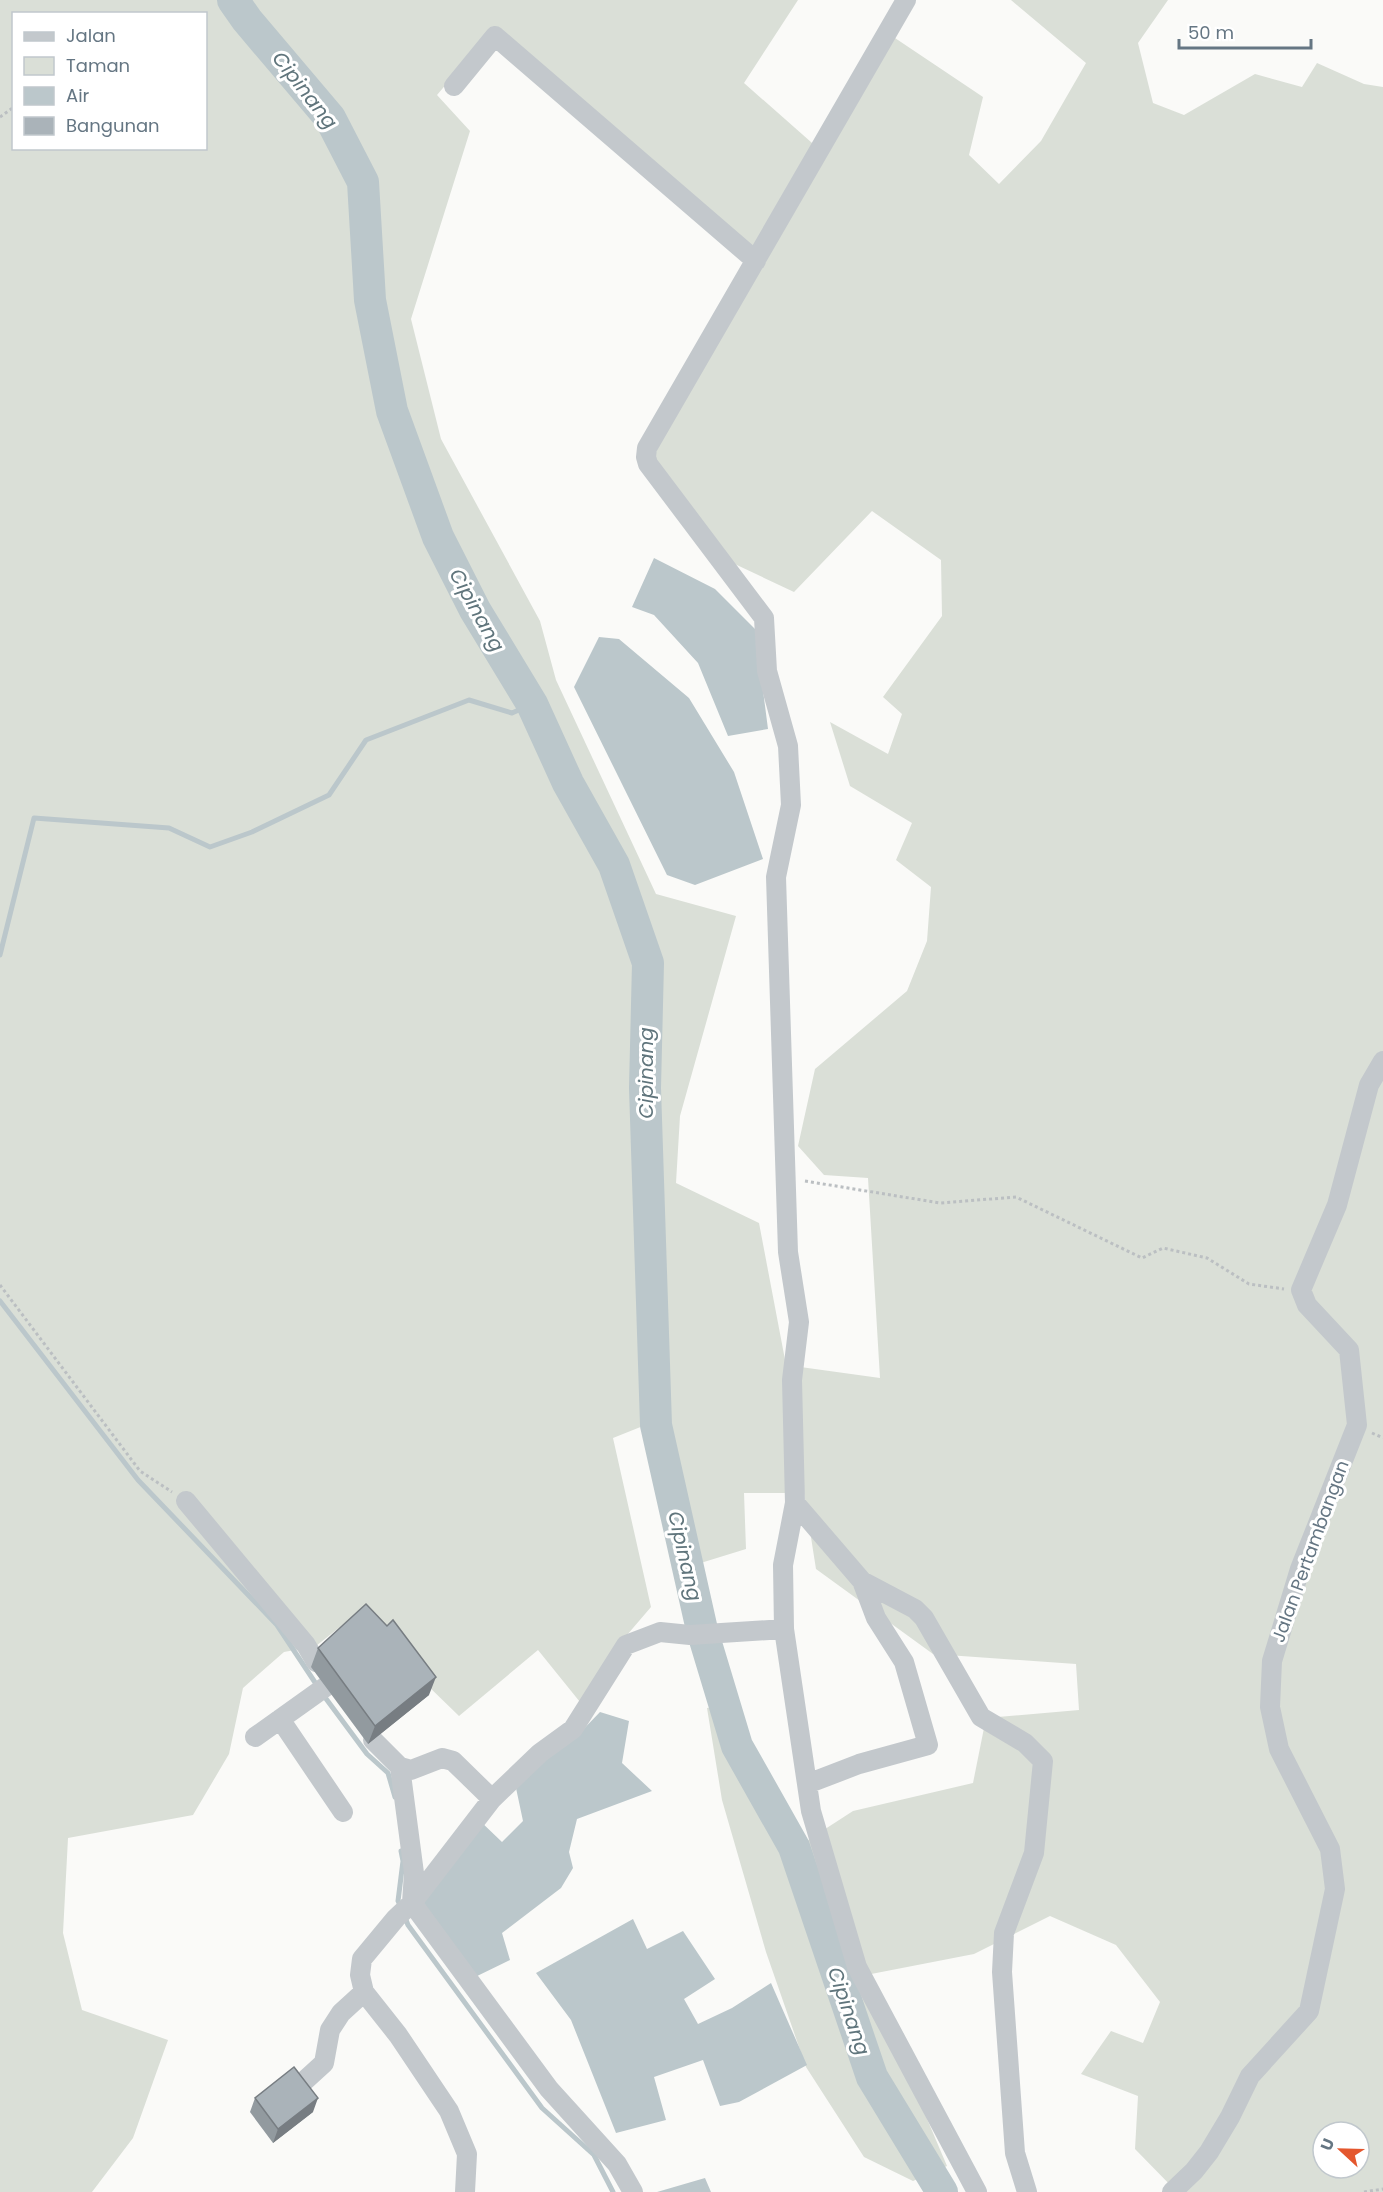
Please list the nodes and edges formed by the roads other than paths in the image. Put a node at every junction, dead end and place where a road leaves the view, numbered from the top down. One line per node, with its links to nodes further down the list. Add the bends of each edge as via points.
1 (906, 0): 3 (street)
2 (454, 86): 3 (street, via 495,36)
3 (756, 261): 6 (street, via 647,448 646,457 764,618 767,671 788,746 791,805 776,877 788,1252 799,1322 792,1380)
4 (1383, 1061): 25 (street, Jalan Pertambangan, via 1369,1085 1336,1205 1301,1290 1307,1305 1349,1350 1357,1425 1300,1569 1272,1661 1270,1707 1279,1749 1330,1849 1335,1889 1309,2011 1250,2076 1209,2152)
5 (186, 1501): 9 (street)
6 (795, 1503): 7 (street); 8 (street, via 783,1565)
7 (862, 1581): 15 (street, via 876,1618 904,1662 928,1745 859,1764); 24 (street, via 915,1609 981,1718 1025,1743 1043,1761 1034,1853 1004,1933 1002,1972 1015,2153)
8 (784, 1629): 15 (street); 16 (street, via 690,1635 660,1632 626,1645 573,1729 540,1753)
9 (316, 1662)
10 (321, 1690): 11 (street)
11 (280, 1719): 12 (street); 17 (street)
12 (255, 1737)
13 (373, 1740): 14 (street)
14 (399, 1767): 16 (street, via 411,1770 442,1758 453,1761); 18 (street, via 414,1873)
15 (807, 1784): 23 (street, via 811,1811 857,1967)
16 (492, 1799): 18 (street)
17 (343, 1812)
18 (404, 1910): 19 (street, via 362,1959); 22 (street, via 549,2089 617,2164)
19 (364, 1992): 20 (street, via 341,2013 330,2030 324,2063); 21 (street, via 449,2111 467,2154)
20 (300, 2084)
21 (465, 2192)
22 (633, 2192)
23 (977, 2192)
24 (1027, 2192)
25 (1172, 2192)

